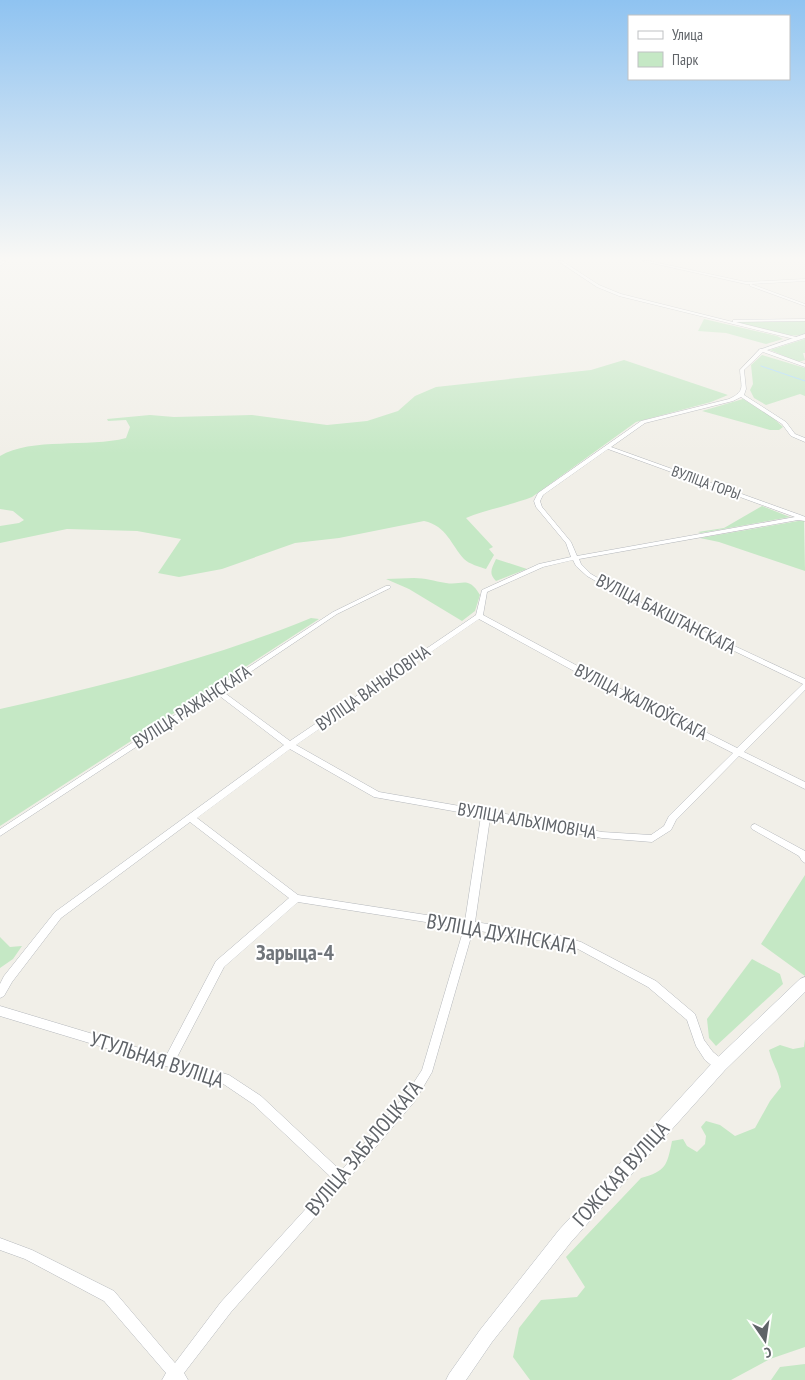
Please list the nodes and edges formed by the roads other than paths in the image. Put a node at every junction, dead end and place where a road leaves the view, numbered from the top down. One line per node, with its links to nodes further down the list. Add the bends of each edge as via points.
1 (738, 325): 3 (street)
2 (804, 336): 3 (street)
3 (794, 338): 4 (street)
4 (762, 350): 5 (street); 6 (street, via 744,365)
5 (805, 366)
6 (741, 395): 7 (street, via 784,423 793,435); 8 (street, via 643,422)
7 (805, 440)
8 (607, 447): 9 (street, ВУЛІЦА ГОРЫ); 10 (street, ВУЛІЦА БАКШТАНСКАГА, via 540,494 537,501 569,543)
9 (805, 519): 10 (street)
10 (576, 559): 12 (street, via 541,566 484,591); 13 (street, ВУЛІЦА БАКШТАНСКАГА, via 589,575 634,601)
11 (388, 588): 14 (street, ВУЛІЦА РАЖАНСКАГА, via 335,613)
12 (479, 616): 15 (street, ВУЛІЦА ВАНЬКОВІЧА); 16 (street, ВУЛІЦА ЖАЛКОЎСКАГА, via 608,686)
13 (805, 684): 16 (street, ВУЛІЦА АЛЬХІМОВІЧА)
14 (217, 691): 15 (street, ВУЛІЦА АЛЬХІМОВІЧА); 21 (street, ВУЛІЦА РАЖАНСКАГА)
15 (290, 745): 18 (street, ВУЛІЦА АЛЬХІМОВІЧА, via 378,795); 19 (street, ВУЛІЦА ВАНЬКОВІЧА)
16 (739, 751): 17 (street, ВУЛІЦА ЖАЛКОЎСКАГА); 18 (street, ВУЛІЦА АЛЬХІМОВІЧА, via 672,818 668,828 652,839 602,835)
17 (805, 786)
18 (486, 814): 24 (street, ВУЛІЦА ЗАБАЛОЦКАГА)
19 (192, 819): 23 (street, ВУЛІЦА ДУХІНСКАГА); 26 (street, ВУЛІЦА ВАНЬКОВІЧА, via 58,915)
20 (755, 827): 22 (street, via 803,854)
21 (0, 833)
22 (805, 859)
23 (296, 898): 24 (street, ВУЛІЦА ДУХІНСКАГА); 28 (street, via 220,964)
24 (470, 927): 29 (street, ВУЛІЦА ДУХІНСКАГА, via 556,939 581,946 607,959 652,984 691,1017 700,1043); 30 (street, ВУЛІЦА ЗАБАЛОЦКАГА, via 426,1072 411,1097)
25 (805, 983): 29 (street, ГОЖСКАЯ ВУЛІЦА)
26 (0, 993)
27 (0, 1011): 28 (street, УТУЛЬНАЯ ВУЛІЦА)
28 (169, 1061): 30 (street, УТУЛЬНАЯ ВУЛІЦА, via 225,1079 257,1100)
29 (720, 1065): 33 (street, ГОЖСКАЯ ВУЛІЦА, via 565,1236)
30 (341, 1179): 32 (street, ВУЛІЦА ЗАБАЛОЦКАГА, via 226,1307)
31 (0, 1244): 32 (street, via 28,1254 109,1296)
32 (175, 1378)
33 (454, 1380)

